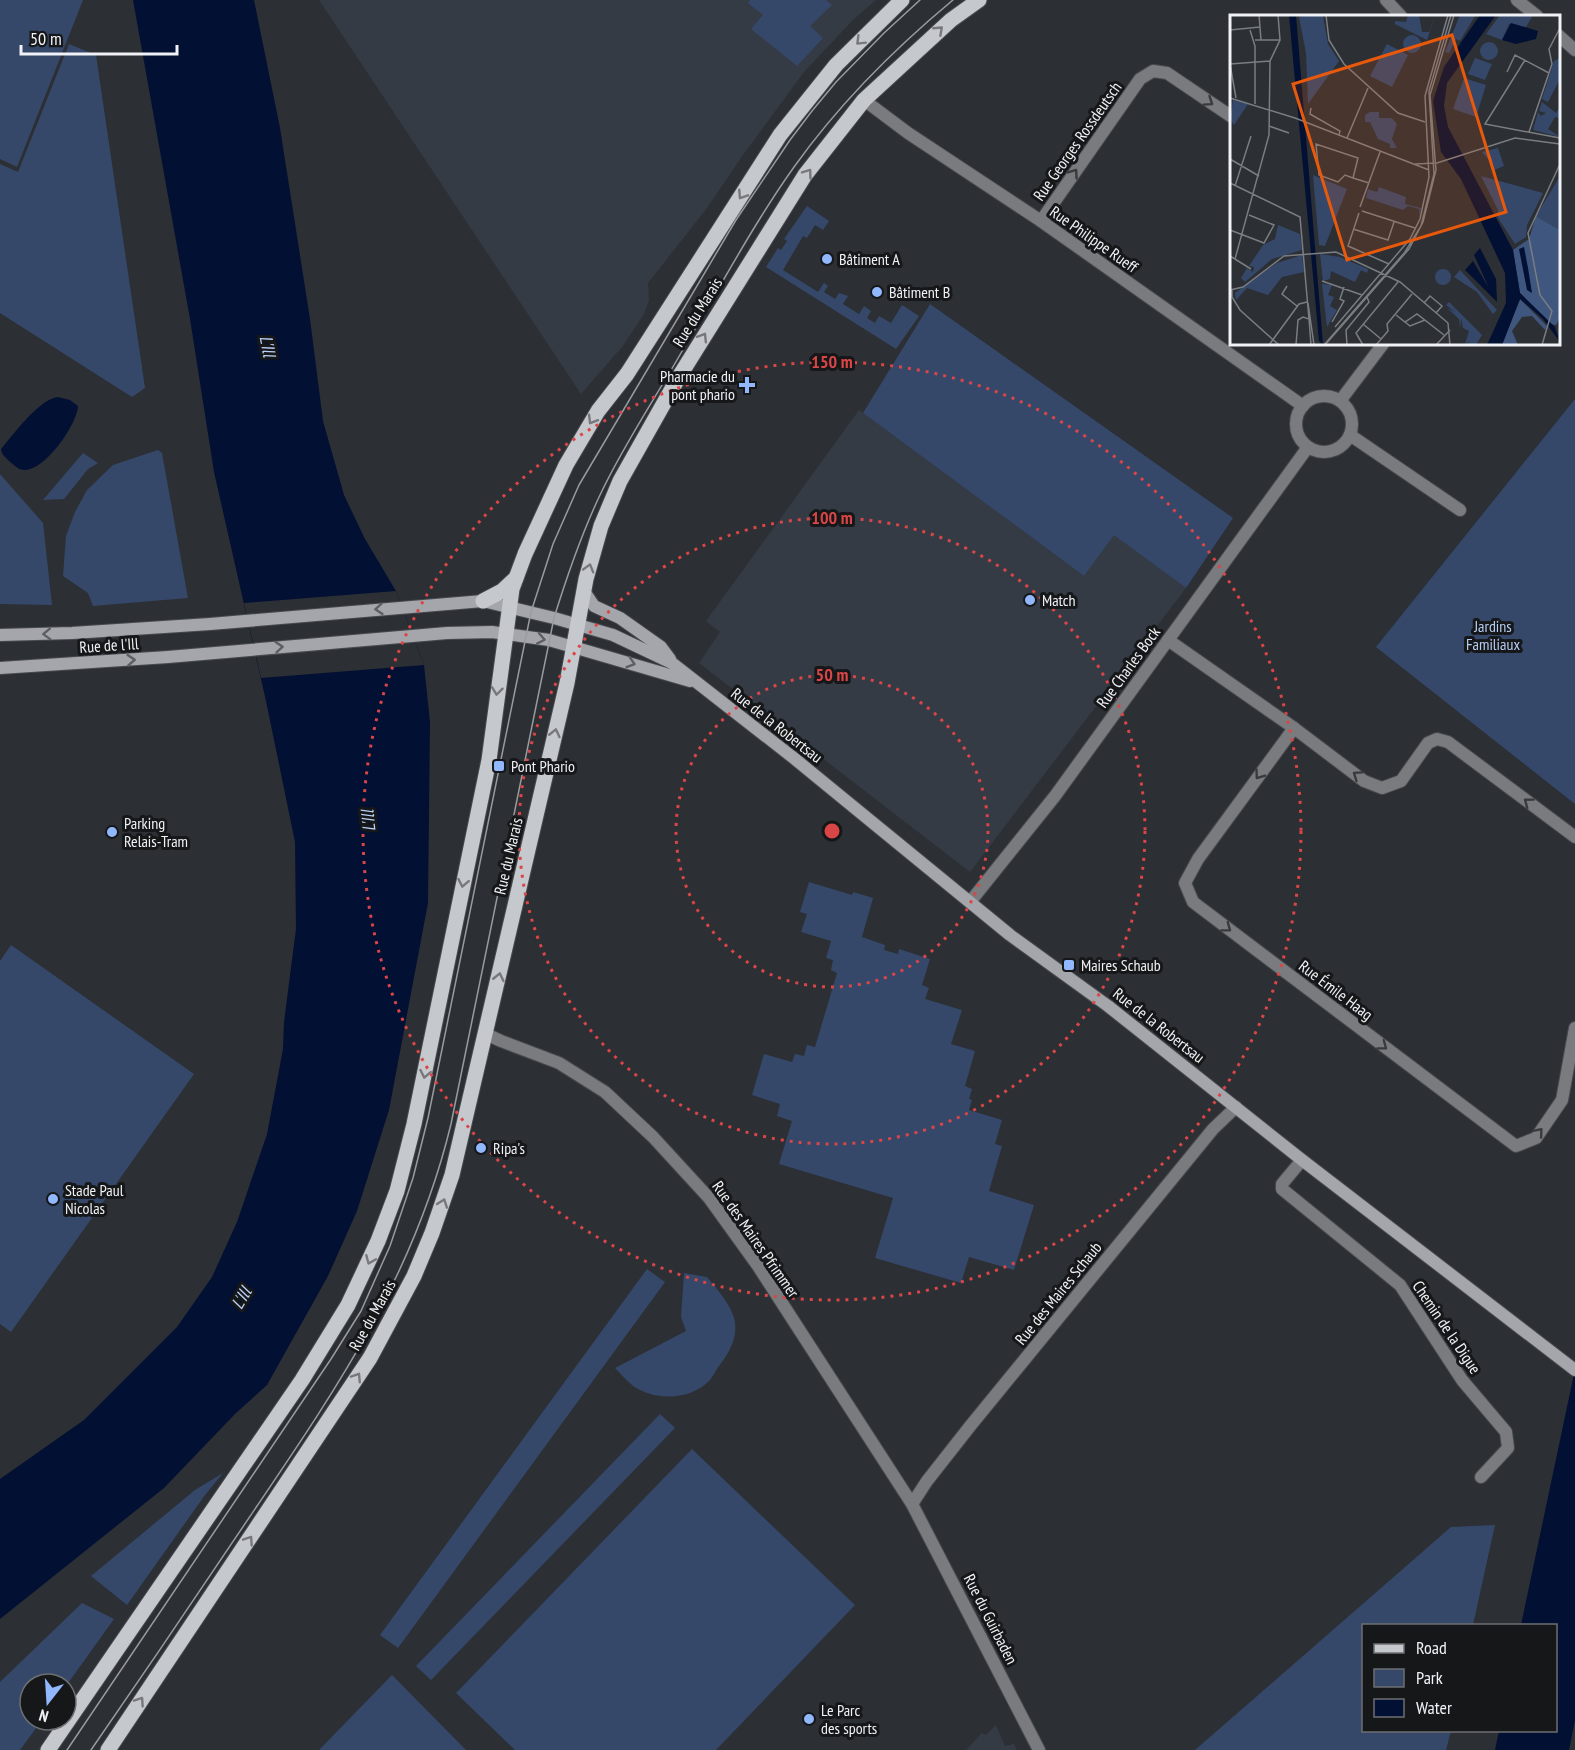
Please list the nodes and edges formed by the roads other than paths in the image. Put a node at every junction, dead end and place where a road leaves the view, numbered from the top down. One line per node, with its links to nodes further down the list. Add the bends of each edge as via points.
1 (902, 0): 18 (main road, Rue du Marais, one-way to 18, via 836,65 780,135 627,374 580,439)
2 (979, 0): 9 (main road, Rue du Marais, one-way to 2, via 951,20)
3 (1386, 0): 5 (street)
4 (1517, 0): 6 (street)
5 (1400, 15)
6 (1536, 15)
7 (1560, 37): 8 (street)
8 (1575, 50)
9 (864, 100): 11 (street, Rue Philippe Rueff); 19 (main road, Rue du Marais, one-way to 9, via 601,526 620,481 676,380 805,176)
10 (1230, 116): 11 (street, Rue Georges Rossdeutsch, one-way to 10, via 1140,79 1153,71 1167,73)
11 (1041, 221): 14 (street, Rue Philippe Rueff)
12 (1382, 345): 13 (street)
13 (1340, 401): 14 (street, via 1324,396); 15 (street, via 1352,420)
14 (1303, 406): 16 (street, via 1298,414 1298,432)
15 (1350, 435): 16 (street, via 1332,451); 17 (street)
16 (1308, 447): 25 (street, Rue Charles Bock)
17 (1460, 510)
18 (516, 578): 20 (main road); 21 (main road, Rue du Marais)
19 (584, 591): 22 (main road, Rue du Marais); 27 (main road, Rue de la Robertsau, via 594,606 620,618 661,646)
20 (483, 601): 21 (main road); 24 (main road, Rue de l'Ill, one-way to 24, via 210,624)
21 (509, 607): 22 (main road); 23 (main road, Rue du Marais)
22 (578, 625): 26 (main road, Rue du Marais); 27 (main road, Rue de la Robertsau, via 613,635)
23 (506, 633): 26 (main road, one-way to 26); 28 (main road, Rue de l'Ill, one-way to 23, via 447,633); 40 (main road, Rue du Marais, one-way to 40, via 489,760 414,1124 397,1191 378,1241 348,1305 302,1380)
24 (0, 635)
25 (1168, 640): 30 (street); 32 (street, Rue Charles Bock, via 1055,796)
26 (575, 647): 29 (main road, Rue de la Robertsau, one-way to 29); 34 (main road, Rue du Marais, one-way to 26)
27 (672, 663): 29 (main road, Rue de la Robertsau)
28 (0, 668)
29 (696, 682): 32 (main road, Rue de la Robertsau)
30 (1294, 728): 31 (street, one-way to 30, via 1448,742 1437,739 1428,743 1401,781 1382,788 1364,781); 33 (street, Rue Émile Haag, one-way to 33, via 1198,859 1185,883 1193,902 1516,1146 1536,1138 1562,1100)
31 (1575, 837)
32 (970, 903): 35 (main road, Rue de la Robertsau)
33 (1575, 1028)
34 (486, 1034): 39 (street, Rue des Maires Pfrimmer, via 559,1063 605,1092 709,1197); 41 (main road, Rue du Marais, one-way to 34, via 329,1422 391,1322 445,1197)
35 (1236, 1107): 36 (main road, Rue de la Robertsau); 39 (street, Rue des Maires Schaub, via 1213,1129 971,1425)
36 (1302, 1160): 37 (main road, Rue de la Robertsau); 38 (street, Chemin de la Digue, via 1282,1189 1400,1285 1462,1380 1506,1432 1508,1448)
37 (1575, 1370)
38 (1481, 1478)
39 (912, 1504): 42 (street, Rue du Guirbaden)
40 (48, 1750)
41 (108, 1750)
42 (1039, 1750)

